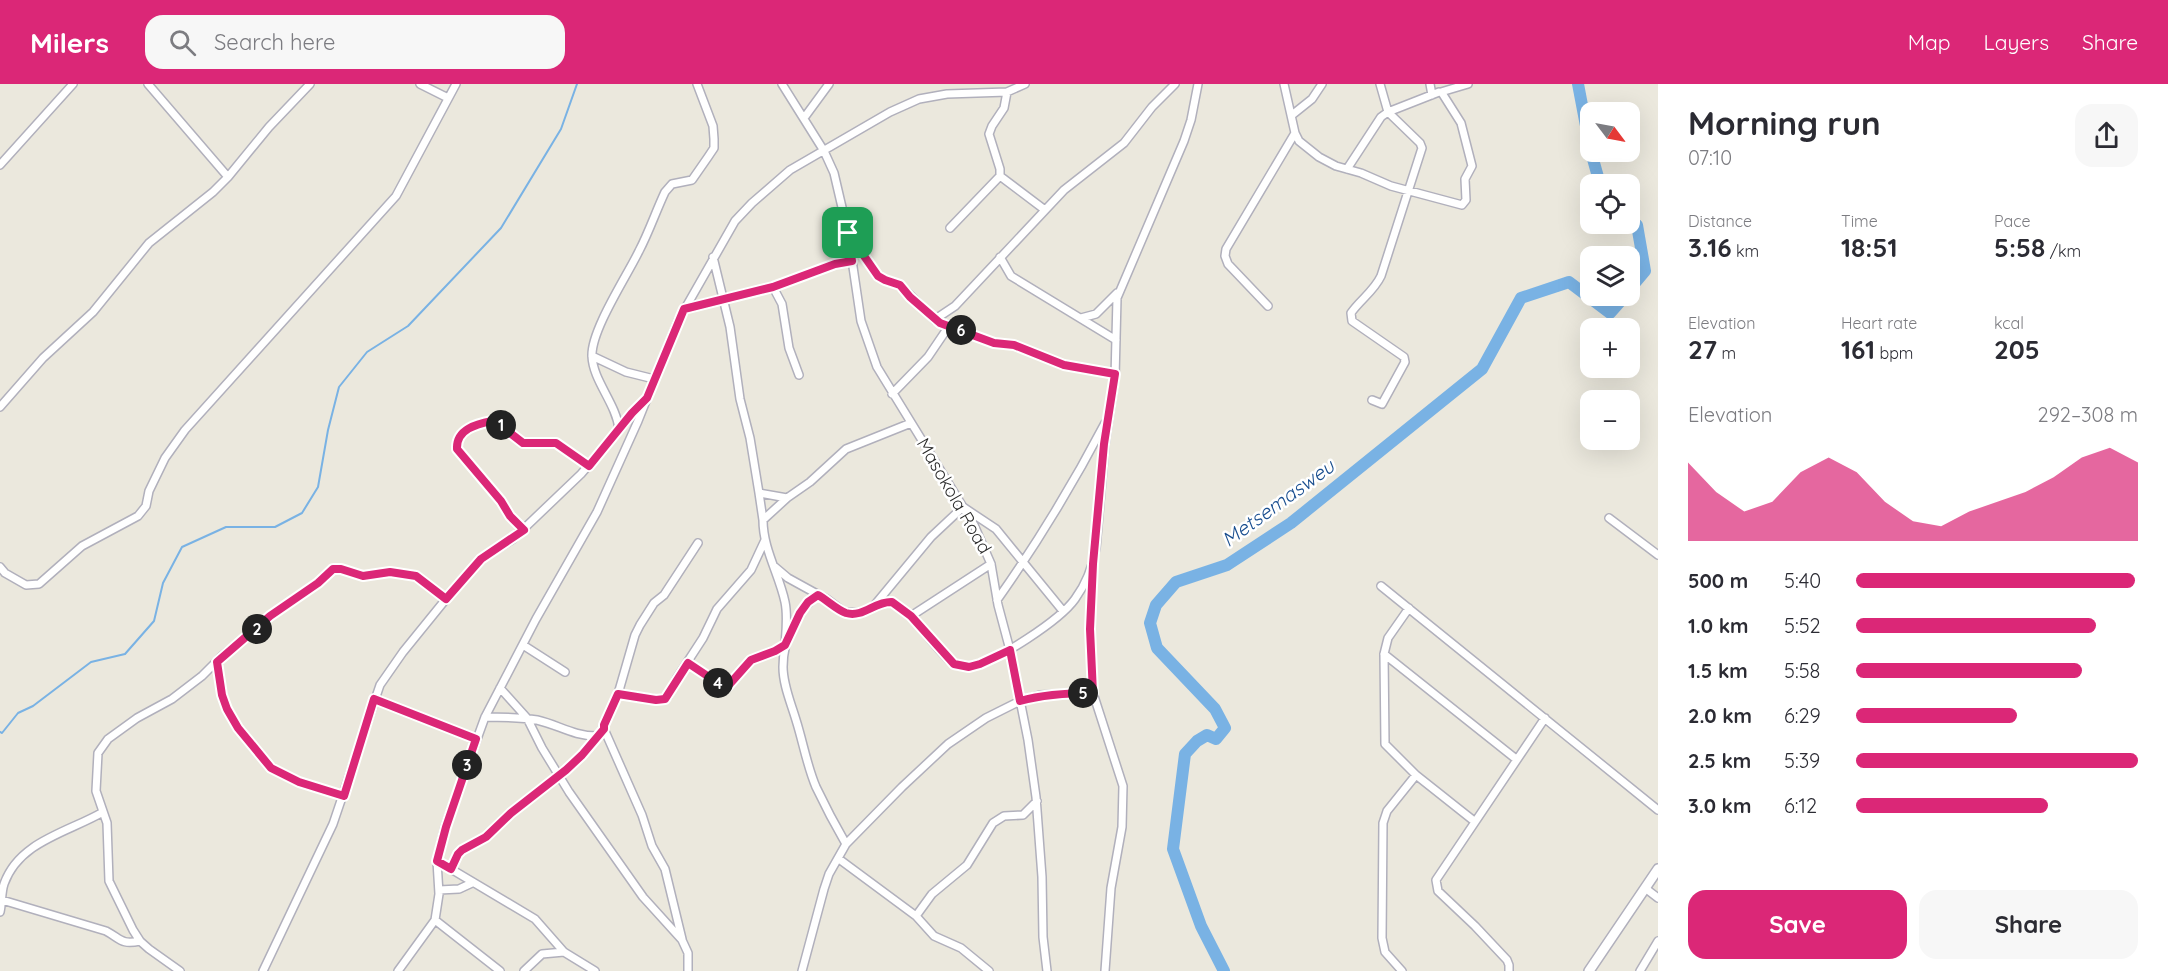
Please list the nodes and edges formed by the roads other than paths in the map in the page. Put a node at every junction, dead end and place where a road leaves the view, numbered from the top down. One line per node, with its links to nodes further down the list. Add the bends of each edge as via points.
1 (74, 84): 17 (street)
2 (148, 84): 30 (street)
3 (310, 84): 30 (street, via 268,127)
4 (420, 84): 21 (street)
5 (456, 84): 21 (street)
6 (697, 84): 47 (street, via 713,126 714,148 692,180 672,184 665,192 639,253 609,307)
7 (782, 84): 24 (street, Masokola Road)
8 (829, 84): 24 (street)
9 (1025, 84): 18 (street)
10 (1175, 84): 32 (street, via 1124,143)
11 (1198, 84): 39 (street, via 1184,141)
12 (1284, 84): 23 (street)
13 (1322, 84): 23 (street, via 1312,99)
14 (1380, 84): 22 (street)
15 (1430, 84): 20 (street)
16 (1468, 84): 19 (street)
17 (66, 87): 27 (street)
18 (1007, 92): 26 (street, via 919,99); 29 (street, via 1002,113 989,134)
19 (1441, 92): 20 (street); 31 (street, via 1461,123 1472,166 1465,179 1466,202 1462,205)
20 (1432, 95): 22 (street)
21 (448, 98): 71 (street, via 396,196 186,430 165,458 138,516 82,546 39,584 26,585)
22 (1388, 112): 28 (street); 31 (street, via 1421,145)
23 (1292, 115): 25 (street)
24 (804, 118): 26 (street, Masokola Road)
25 (1295, 133): 28 (street, via 1319,157); 41 (street, via 1226,249 1228,264)
26 (824, 151): 34 (street, Masokola Road, via 839,188); 35 (street, via 790,170 752,203 735,221)
27 (0, 165)
28 (1347, 169): 31 (street)
29 (1000, 176): 32 (street); 33 (street)
30 (228, 177): 54 (street, via 149,243 97,307 42,358)
31 (1407, 191): 53 (street, via 1381,276 1350,317 1404,357 1405,362 1382,404)
32 (1045, 210): 36 (street)
33 (951, 228)
34 (848, 233): 37 (street, Masokola Road); 44 (street, via 878,276 900,285)
35 (713, 258): 40 (street); 42 (street)
36 (1000, 258): 43 (street, via 1011,276); 44 (street, via 955,306)
37 (852, 261): 38 (street); 51 (street, Masokola Road, via 861,321 877,367)
38 (773, 287): 40 (street); 49 (street, via 782,304 789,348)
39 (1118, 291): 43 (street, via 1096,314); 46 (street)
40 (723, 300): 42 (street); 59 (street)
41 (1268, 306)
42 (684, 309): 50 (street)
43 (1081, 318): 46 (street)
44 (935, 320): 45 (street)
45 (949, 326): 48 (street, via 1064,365); 51 (street, via 928,357)
46 (1116, 340): 48 (street)
47 (592, 356): 50 (street, via 626,372); 57 (street)
48 (1115, 374): 55 (street)
49 (799, 375)
50 (654, 379): 52 (street)
51 (892, 394): 56 (street, Masokola Road)
52 (647, 398): 57 (street); 81 (street, via 597,512)
53 (1372, 400)
54 (0, 407)
55 (1108, 418): 69 (street); 70 (street)
56 (911, 423): 60 (street, via 846,449); 61 (street, Masokola Road)
57 (619, 429): 58 (street)
58 (589, 466): 64 (street); 64 (street, via 556,443 523,443 496,422 468,428 457,449)
59 (759, 493): 60 (street); 63 (street)
60 (787, 498): 63 (street)
61 (963, 507): 68 (street, Masokola Road); 69 (street, via 996,529); 77 (street, via 931,537)
62 (1610, 518): 67 (street)
63 (763, 520): 65 (street)
64 (524, 530): 75 (street, via 481,559)
65 (765, 540): 72 (street); 86 (street, via 751,570 717,609)
66 (698, 543): 90 (street, via 640,625)
67 (1658, 555)
68 (991, 564): 76 (street, Masokola Road); 80 (street)
69 (1022, 564): 76 (street); 79 (street)
70 (1093, 564): 79 (street, via 1076,599); 89 (street)
71 (0, 567)
72 (775, 567): 74 (street); 82 (street, via 787,614)
73 (1381, 586): 78 (street)
74 (818, 595): 77 (street, via 849,614); 82 (street, via 800,613)
75 (446, 599): 85 (street, via 416,576 390,572 363,576 336,568 270,616); 91 (street, via 387,673)
76 (997, 600): 83 (street, Masokola Road)
77 (873, 607): 80 (street, via 892,602)
78 (1409, 608): 84 (street, via 1388,638); 95 (street)
79 (1063, 611): 83 (street)
80 (911, 616): 83 (street, via 954,664 969,667)
81 (523, 645): 87 (street); 88 (street)
82 (785, 645): 86 (street, via 751,660 726,688); 107 (street, via 783,667 788,695 816,785)
83 (1010, 650): 92 (street, Masokola Road)
84 (1384, 654): 99 (street); 101 (street, via 1383,740)
85 (217, 662): 102 (street, via 227,709 271,768 299,782); 105 (street, via 172,699 125,725 102,745 96,791)
86 (688, 663): 90 (street, via 665,699)
87 (565, 672)
88 (500, 688): 93 (street); 94 (street)
89 (1093, 693): 92 (street, via 1049,694); 134 (street, via 1123,786)
90 (618, 694): 96 (street)
91 (374, 699): 98 (street); 102 (street)
92 (1020, 701): 103 (street, Masokola Road); 107 (street, via 948,744)
93 (485, 717): 94 (street); 98 (street)
94 (527, 718): 97 (street, via 569,732); 100 (street)
95 (1545, 718): 99 (street); 104 (street)
96 (604, 729): 97 (street); 120 (street, via 665,869)
97 (597, 736): 100 (street)
98 (476, 739): 109 (street)
99 (1516, 759): 106 (street)
100 (559, 775): 110 (street, via 486,837 462,850); 120 (street, via 643,897)
101 (1416, 775): 106 (street); 135 (street, via 1387,811 1383,823 1382,938 1385,952)
102 (344, 796): 125 (street)
103 (1036, 801): 118 (street, via 1023,815 1004,816 993,823 967,865 937,890); 133 (street, Masokola Road)
104 (1658, 810)
105 (103, 812): 116 (street, via 25,853 4,883); 121 (street, via 107,823 109,881)
106 (1474, 820): 136 (street, via 1436,886 1507,960)
107 (846, 844): 108 (street)
108 (839, 859): 118 (street); 131 (street, via 824,889)
109 (437, 861): 110 (street); 114 (street)
110 (451, 869): 112 (street)
111 (1658, 869): 113 (street)
112 (472, 883): 114 (street, via 454,890); 123 (street, via 535,919)
113 (1645, 888): 115 (street); 137 (street)
114 (439, 890): 119 (street)
115 (1658, 898)
116 (2, 900): 117 (street); 121 (street, via 106,931 119,941)
117 (0, 912)
118 (916, 916): 132 (street, via 934,936 961,948)
119 (435, 920): 126 (street); 127 (street)
120 (682, 940): 130 (street, via 688,953)
121 (140, 941): 124 (street)
122 (1658, 941): 138 (street)
123 (564, 952): 128 (street, via 538,956); 129 (street)
124 (180, 971)
125 (263, 971)
126 (398, 971)
127 (500, 971)
128 (524, 971)
129 (595, 971)
130 (688, 971)
131 (802, 971)
132 (989, 971)
133 (1047, 971)
134 (1105, 971)
135 (1402, 971)
136 (1509, 971)
137 (1588, 971)
138 (1640, 971)

